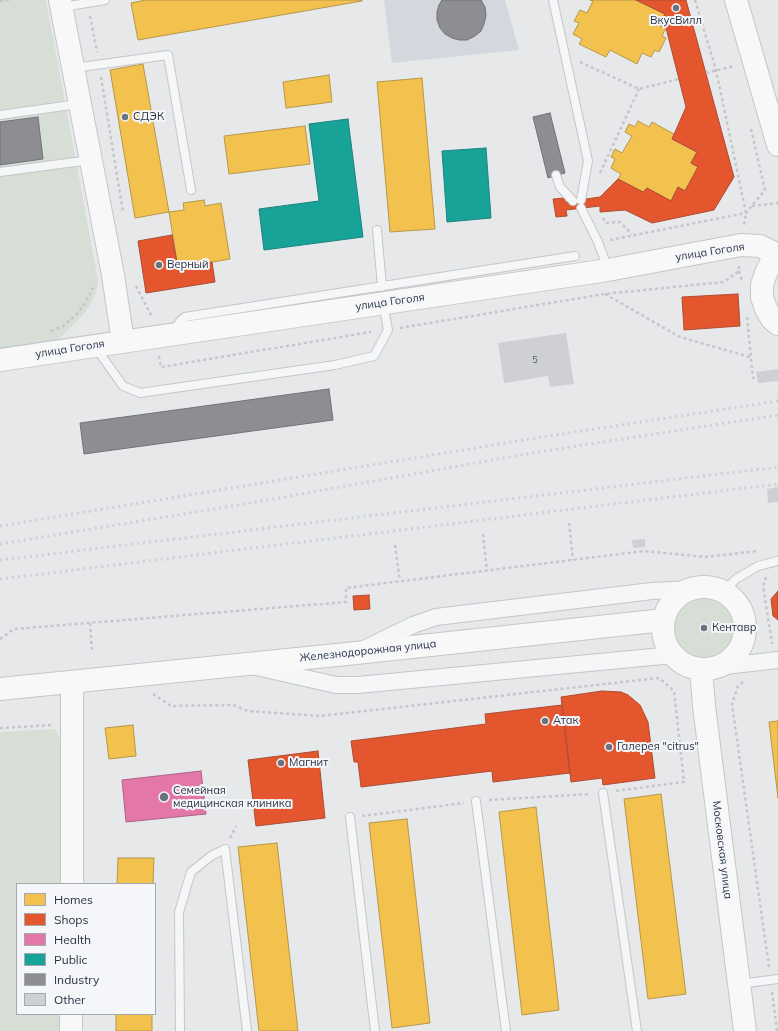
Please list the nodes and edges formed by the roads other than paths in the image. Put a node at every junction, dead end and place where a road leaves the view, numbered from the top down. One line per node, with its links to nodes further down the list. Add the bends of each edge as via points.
1 (105, 0): 4 (lane)
2 (552, 0): 13 (lane, via 588,161)
3 (736, 0): 8 (street)
4 (61, 4): 5 (street)
5 (74, 68): 6 (street); 12 (lane, via 168,55)
6 (80, 104): 7 (lane); 9 (street)
7 (0, 115)
8 (778, 145)
9 (91, 160): 10 (lane); 20 (street)
10 (0, 172)
11 (556, 175): 13 (lane, via 560,187)
12 (191, 190)
13 (578, 203): 17 (lane, via 598,242)
14 (377, 230): 18 (lane)
15 (575, 256): 18 (lane)
16 (778, 256): 17 (street, улица Гоголя, via 760,246 741,245); 19 (street, via 766,273 762,285 766,309)
17 (608, 270): 18 (street, улица Гоголя)
18 (382, 295): 20 (street, улица Гоголя); 21 (lane, via 388,330 374,356 335,365 140,393 123,386)
19 (778, 324)
20 (123, 342): 21 (street, улица Гоголя)
21 (94, 346): 22 (street, улица Гоголя)
22 (0, 360)
23 (778, 562): 25 (lane, via 758,566 736,579)
24 (692, 589): 25 (street, via 713,588); 26 (street, via 674,601); 27 (street, via 652,591 436,617 413,625)
25 (723, 592): 31 (street, via 734,600 741,611 745,625 744,638 738,651 729,661)
26 (664, 620): 27 (street, Железнодорожная улица); 28 (street, via 666,644)
27 (356, 653): 30 (street, Железнодорожная улица)
28 (673, 655): 30 (street, via 358,685 336,685); 31 (street, via 690,667)
29 (776, 660): 31 (street)
30 (242, 664): 32 (street, Железнодорожная улица)
31 (709, 668): 39 (street, Московская улица, via 704,706)
32 (72, 682): 33 (street, Железнодорожная улица); 37 (street)
33 (0, 689)
34 (604, 793): 46 (lane)
35 (476, 801): 45 (lane)
36 (350, 818): 44 (lane)
37 (72, 883)
38 (774, 979): 39 (lane)
39 (739, 984): 47 (street, Московская улица)
40 (71, 1015): 41 (street)
41 (71, 1031)
42 (180, 1031): 43 (lane, via 179,912 191,872 211,856 225,849)
43 (247, 1031)
44 (375, 1031)
45 (506, 1031)
46 (637, 1031)
47 (745, 1031)

